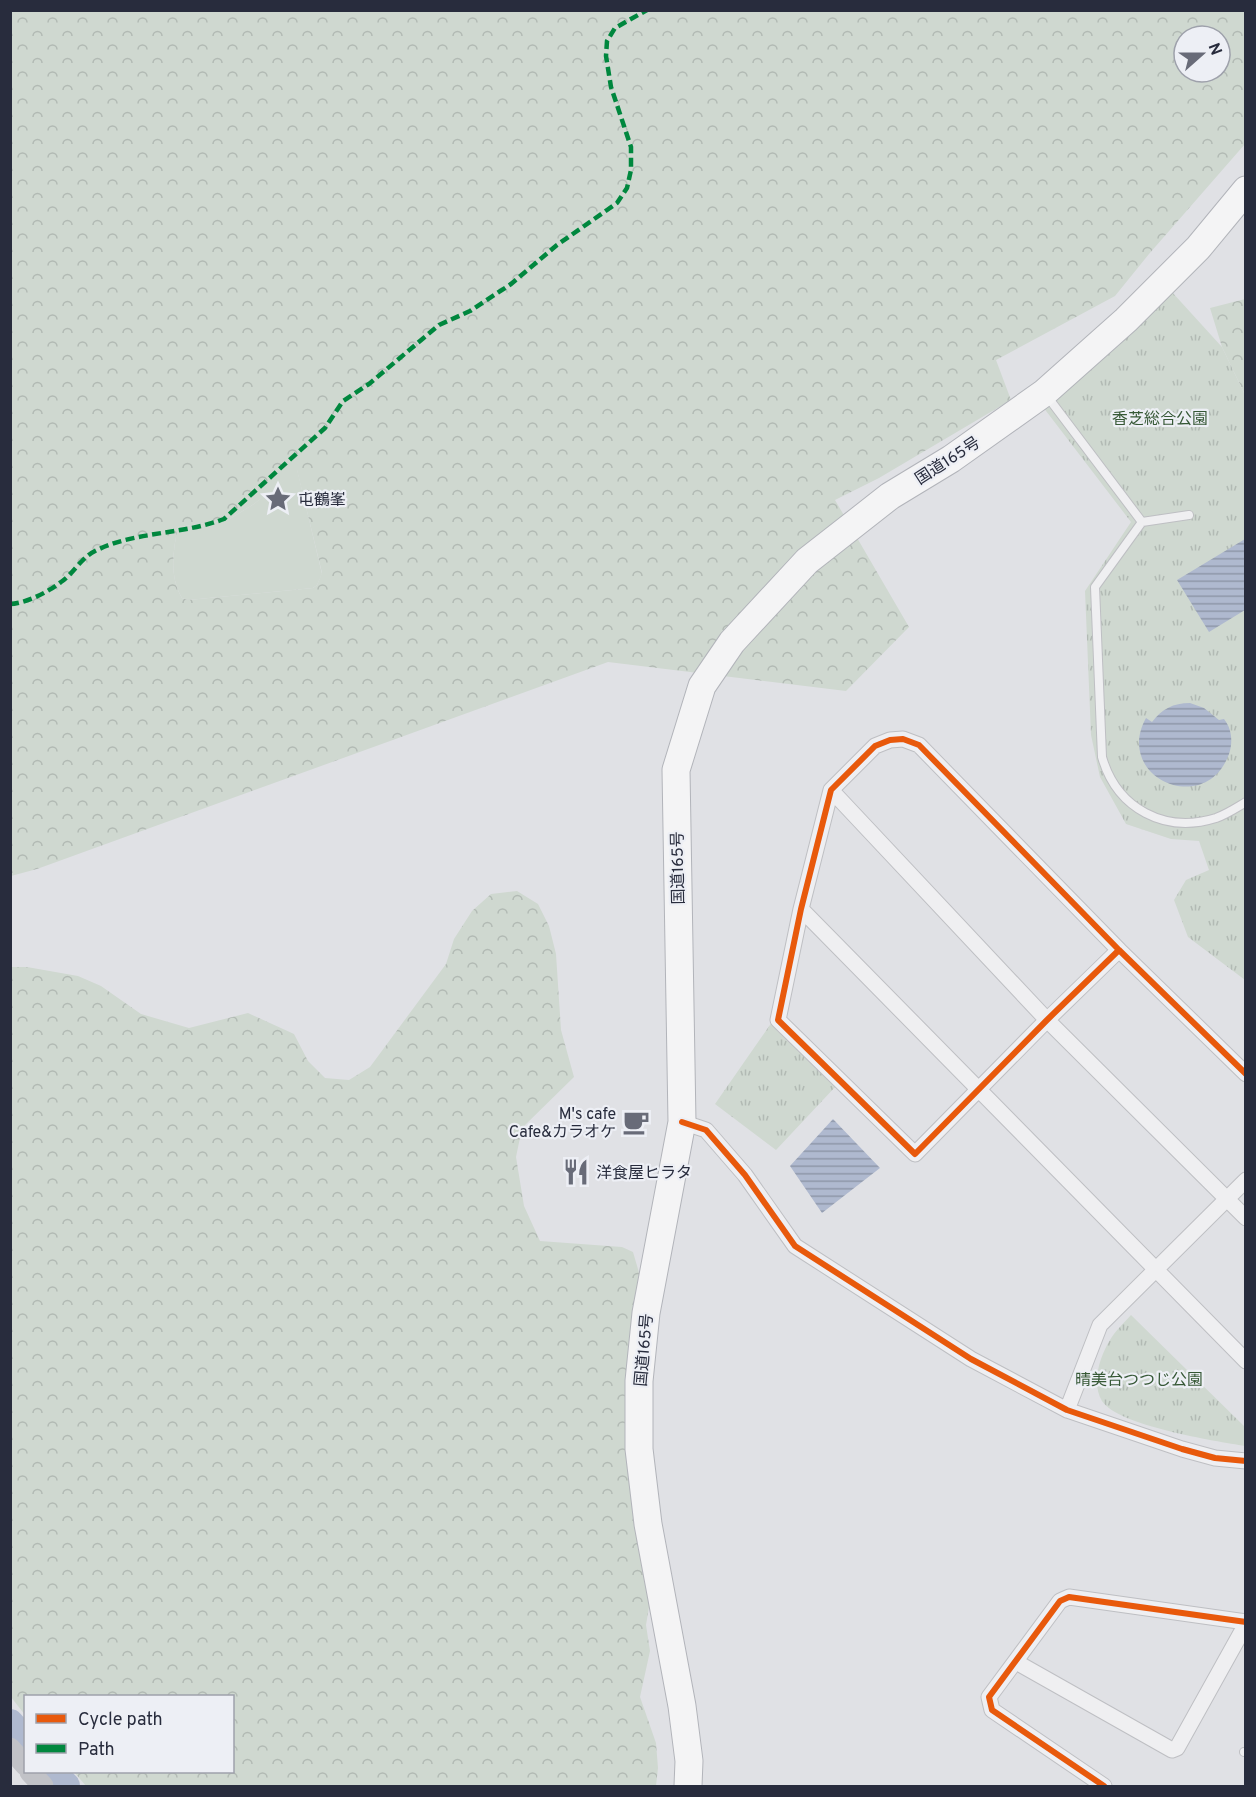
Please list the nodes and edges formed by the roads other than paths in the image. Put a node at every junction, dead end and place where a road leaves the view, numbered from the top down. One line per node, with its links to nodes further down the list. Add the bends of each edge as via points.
1 (1245, 190): 2 (highway, 国道165号, via 1198,248)
2 (1044, 393): 4 (lane); 12 (highway, 国道165号, via 951,459 890,496 807,561 732,642 702,686 676,770)
3 (1189, 515): 4 (lane)
4 (1142, 522): 6 (lane, via 1095,587 1102,757 1106,768 1113,783 1134,807 1174,822 1219,817)
5 (831, 790): 7 (street); 8 (street, via 875,746 903,739 919,746); 9 (street)
6 (1245, 802)
7 (801, 909): 11 (street); 11 (street, via 778,1020 915,1154)
8 (1119, 950): 9 (street); 10 (street)
9 (1047, 1020): 11 (street); 14 (street)
10 (1245, 1074)
11 (980, 1089): 16 (street)
12 (682, 1122): 18 (street, via 706,1130 745,1175 795,1246 971,1359); 26 (highway, 国道165号, via 646,1313 639,1381 639,1449 648,1524 682,1706)
13 (1245, 1180): 14 (street)
14 (1227, 1199): 15 (street); 16 (street)
15 (1245, 1218)
16 (1157, 1269): 17 (street); 18 (street, via 1100,1325)
17 (1245, 1361)
18 (1067, 1410): 19 (street, via 1182,1449)
19 (1245, 1461)
20 (1245, 1623): 21 (street, via 1069,1597 1060,1601); 21 (street, via 1177,1748 1172,1750)
21 (1016, 1662): 27 (street, via 989,1697 992,1710)
22 (10, 1748): 23 (main road)
23 (24, 1764)
24 (31, 1773): 25 (main road)
25 (43, 1786)
26 (688, 1786)
27 (1104, 1786)

